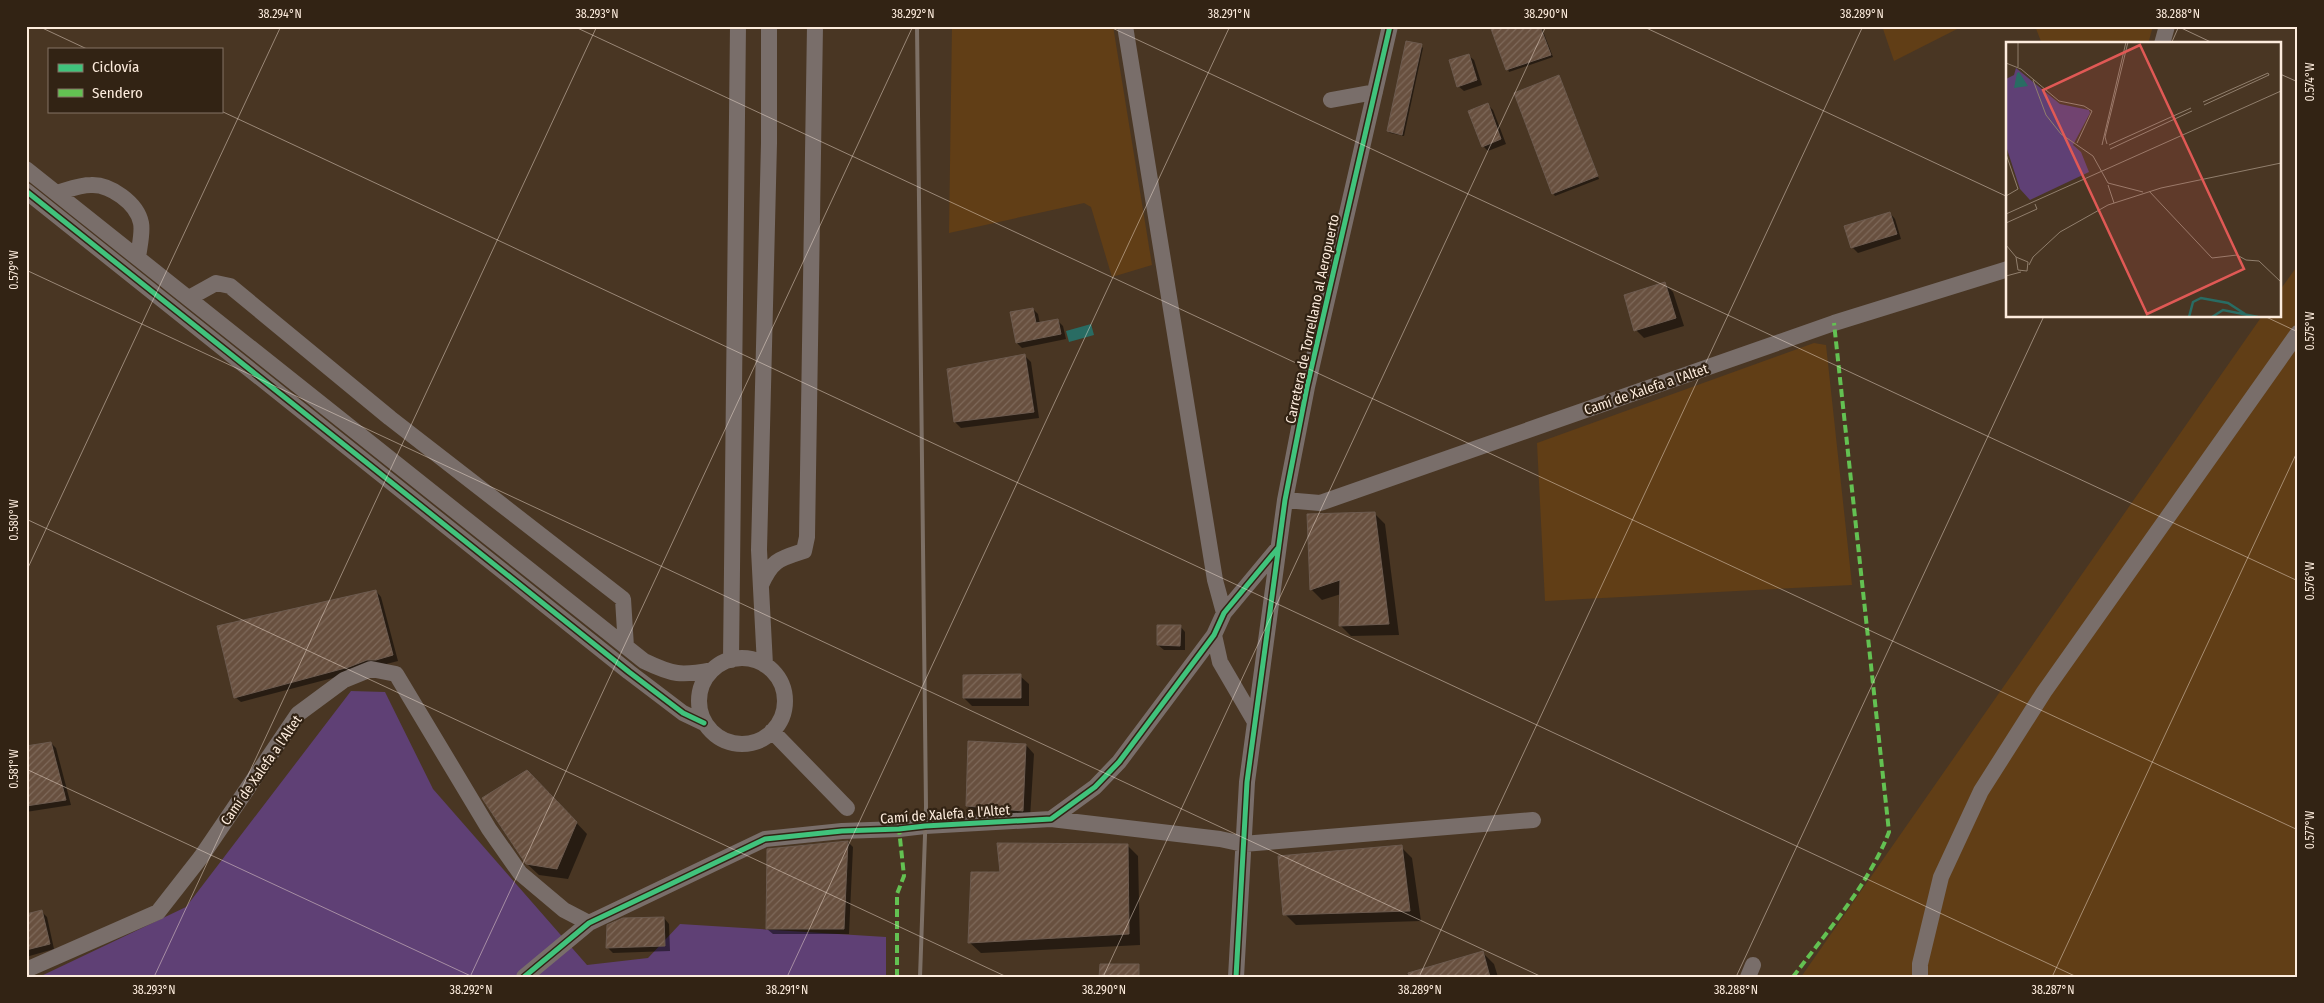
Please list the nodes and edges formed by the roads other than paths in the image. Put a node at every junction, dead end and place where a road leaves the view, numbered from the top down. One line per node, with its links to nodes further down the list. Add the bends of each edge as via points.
1 (738, 26): 23 (street)
2 (769, 26): 19 (street, via 759,550)
3 (815, 26): 19 (street, via 808,537 804,551 780,559 769,567)
4 (1125, 26): 20 (street, via 1215,580)
5 (1390, 26): 8 (street, Carretera de Torrellano al Aeropuerto)
6 (2167, 26): 7 (street)
7 (2163, 42)
8 (1375, 92): 9 (street); 17 (street, Carretera de Torrellano al Aeropuerto, via 1307,387)
9 (1330, 100)
10 (26, 169): 12 (street)
11 (26, 191): 26 (street, via 629,672 683,713)
12 (56, 193): 13 (street); 13 (street, via 91,185 109,189 122,198 135,209 142,223)
13 (138, 258): 15 (street)
14 (2006, 270): 17 (street, Camí de Xalefa a l'Altet, via 1834,323 1320,503)
15 (189, 298): 22 (street); 22 (street, via 216,283 230,286 390,418 622,599)
16 (2298, 333): 37 (street, via 2044,692 1981,791 1941,877 1920,964)
17 (1285, 500): 18 (street, Carretera de Torrellano al Aeropuerto)
18 (1278, 548): 20 (street); 27 (street, Carretera de Torrellano al Aeropuerto)
19 (761, 585): 24 (street)
20 (1224, 613): 21 (street)
21 (1214, 635): 27 (street, via 1220,662); 30 (street, via 1119,762 1094,787)
22 (626, 647): 25 (street, via 644,661 669,673)
23 (730, 660): 24 (street, via 752,659); 25 (street)
24 (765, 665): 28 (street, via 782,686 785,700 783,714)
25 (712, 670): 26 (street, via 699,694 699,709)
26 (704, 722): 28 (street, via 713,734 739,744 753,743)
27 (1255, 722): 32 (street, Carretera de Torrellano al Aeropuerto)
28 (772, 731): 29 (street)
29 (847, 808)
30 (1051, 819): 32 (street, Camí de Xalefa a l'Altet); 33 (street, Camí de Xalefa a l'Altet, via 842,831 765,839)
31 (1533, 820): 32 (street, Camí de Xalefa a l'Altet)
32 (1243, 844): 36 (street, Carretera de Torrellano al Aeropuerto)
33 (588, 922): 34 (street, Camí de Xalefa a l'Altet, via 564,910 520,873 488,829 396,674 371,669 344,680 298,714 201,857 158,912); 35 (street, Camí de Xalefa a l'Altet)
34 (26, 970)
35 (524, 977)
36 (1236, 977)
37 (1920, 977)

